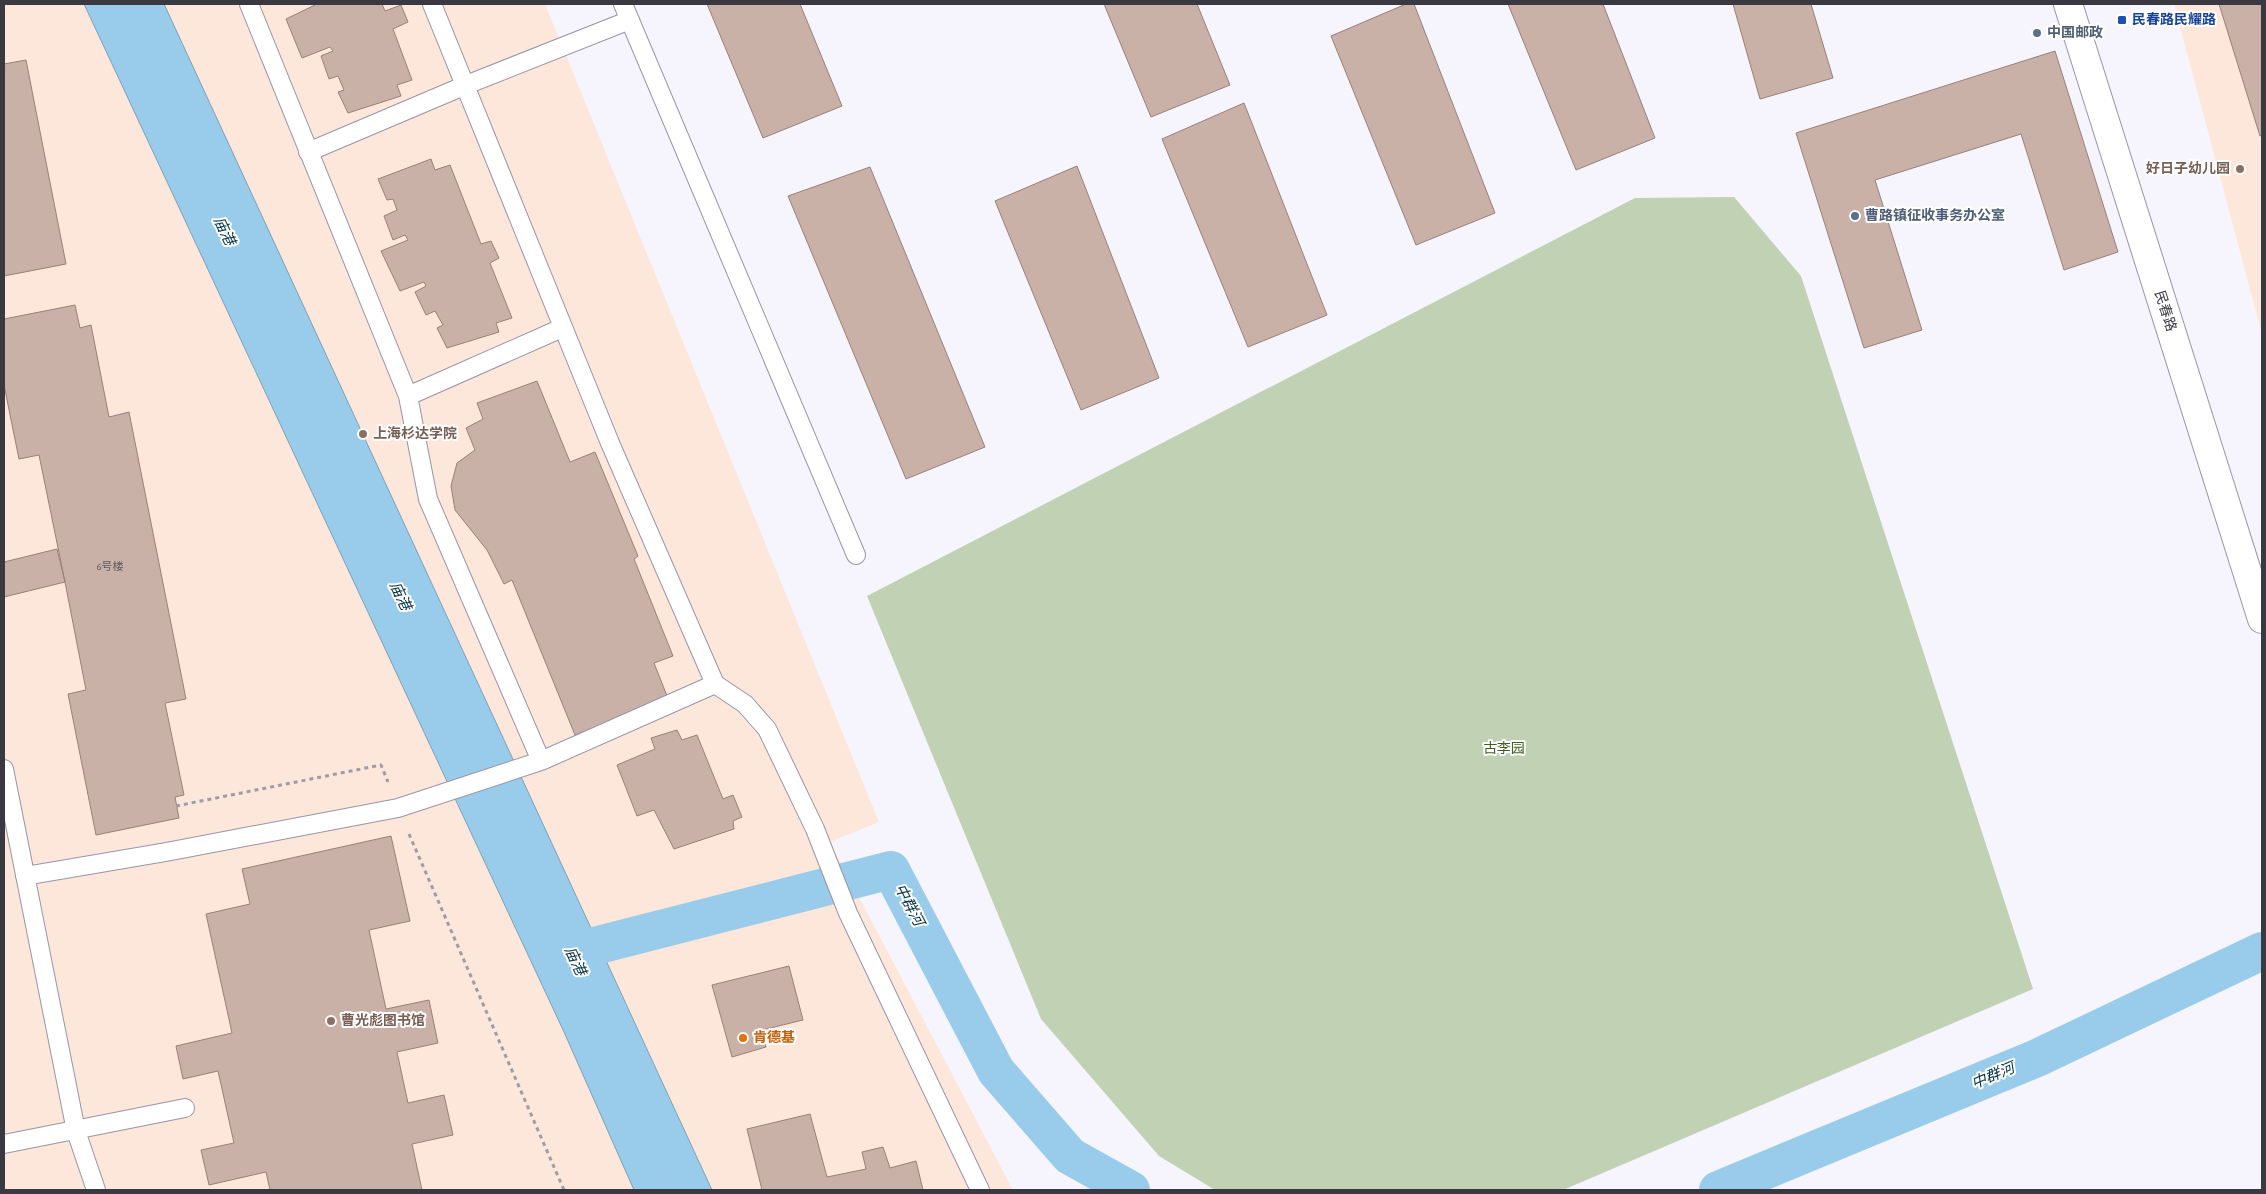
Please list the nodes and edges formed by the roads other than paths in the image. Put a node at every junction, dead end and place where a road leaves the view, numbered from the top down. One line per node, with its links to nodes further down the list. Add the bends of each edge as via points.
1 (249, 4): 7 (lane)
2 (432, 4): 6 (lane)
3 (624, 4): 5 (lane)
4 (2068, 4): 11 (street, 民春路)
5 (630, 20): 6 (lane); 10 (lane)
6 (466, 85): 7 (lane); 8 (lane)
7 (308, 152): 9 (lane)
8 (562, 328): 9 (lane); 12 (lane)
9 (408, 396): 13 (lane, via 428,499)
10 (856, 555)
11 (2262, 619)
12 (715, 684): 13 (lane); 20 (lane, via 746,704 767,729 815,829 848,913)
13 (541, 761): 15 (lane, via 398,808)
14 (4, 769): 15 (lane)
15 (25, 876): 17 (lane)
16 (185, 1108): 17 (lane)
17 (76, 1131): 18 (lane); 19 (lane)
18 (4, 1144)
19 (96, 1190)
20 (980, 1190)

